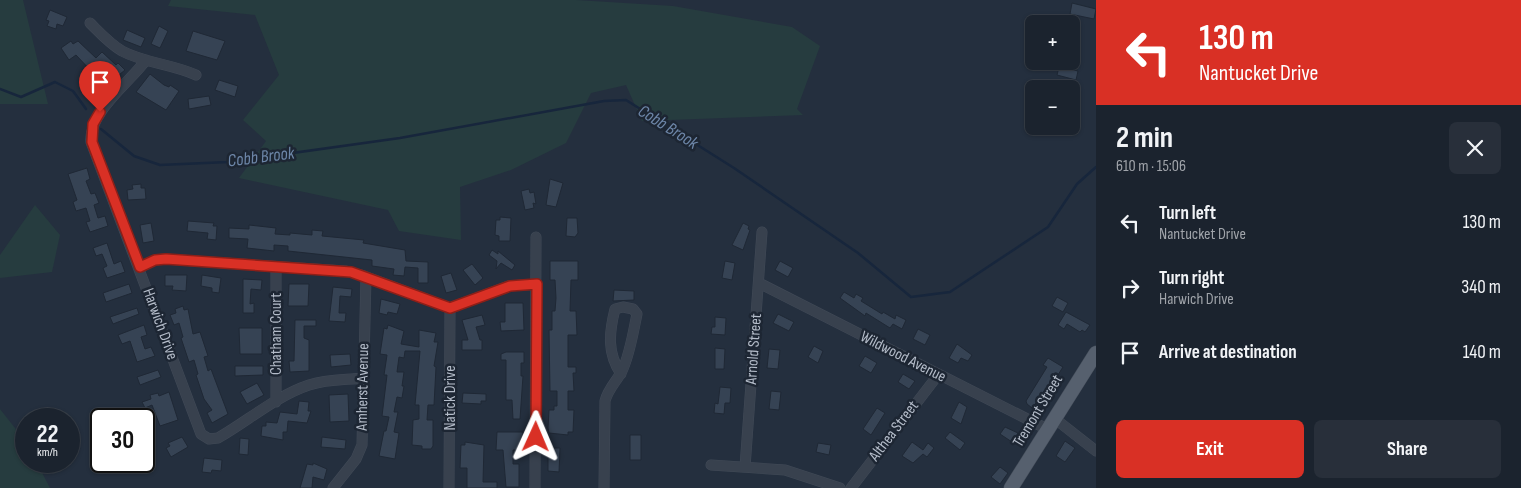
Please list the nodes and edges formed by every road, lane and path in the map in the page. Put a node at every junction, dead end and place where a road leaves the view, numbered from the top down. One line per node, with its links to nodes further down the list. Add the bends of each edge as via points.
1 (90, 23): 2 (street, via 120,50)
2 (146, 60): 3 (street); 7 (street, Harwich Drive, via 98,115 91,137)
3 (196, 75)
4 (762, 232): 9 (street, Arnold Street)
5 (536, 237): 10 (street)
6 (276, 266): 7 (street, via 166,259); 8 (street, via 346,271); 16 (street, Chatham Court)
7 (140, 267): 16 (street, Harwich Drive, via 203,436 218,438)
8 (366, 276): 11 (street); 15 (street, Amherst Avenue)
9 (759, 283): 14 (street, Wildwood Avenue); 20 (street, Arnold Street)
10 (537, 284): 11 (street, via 510,286); 23 (street)
11 (450, 308): 22 (street, Natick Drive)
12 (1096, 353): 17 (main road, Tremont Street)
13 (621, 374): 13 (street, via 610,352 615,309 623,307 633,309 637,314); 24 (street, via 609,388 605,401)
14 (938, 375): 17 (street, Wildwood Avenue); 26 (street, Althea Street)
15 (364, 378): 16 (street, Harwich Drive, via 310,385); 21 (street, Amherst Avenue, via 361,450)
16 (276, 402)
17 (1050, 423): 18 (street, Wildwood Avenue); 27 (main road, Tremont Street)
18 (1096, 451)
19 (711, 465): 20 (street)
20 (745, 467): 25 (street, via 795,473)
21 (333, 488)
22 (449, 488)
23 (536, 488)
24 (604, 488)
25 (840, 488)
26 (851, 488)
27 (1011, 488)

